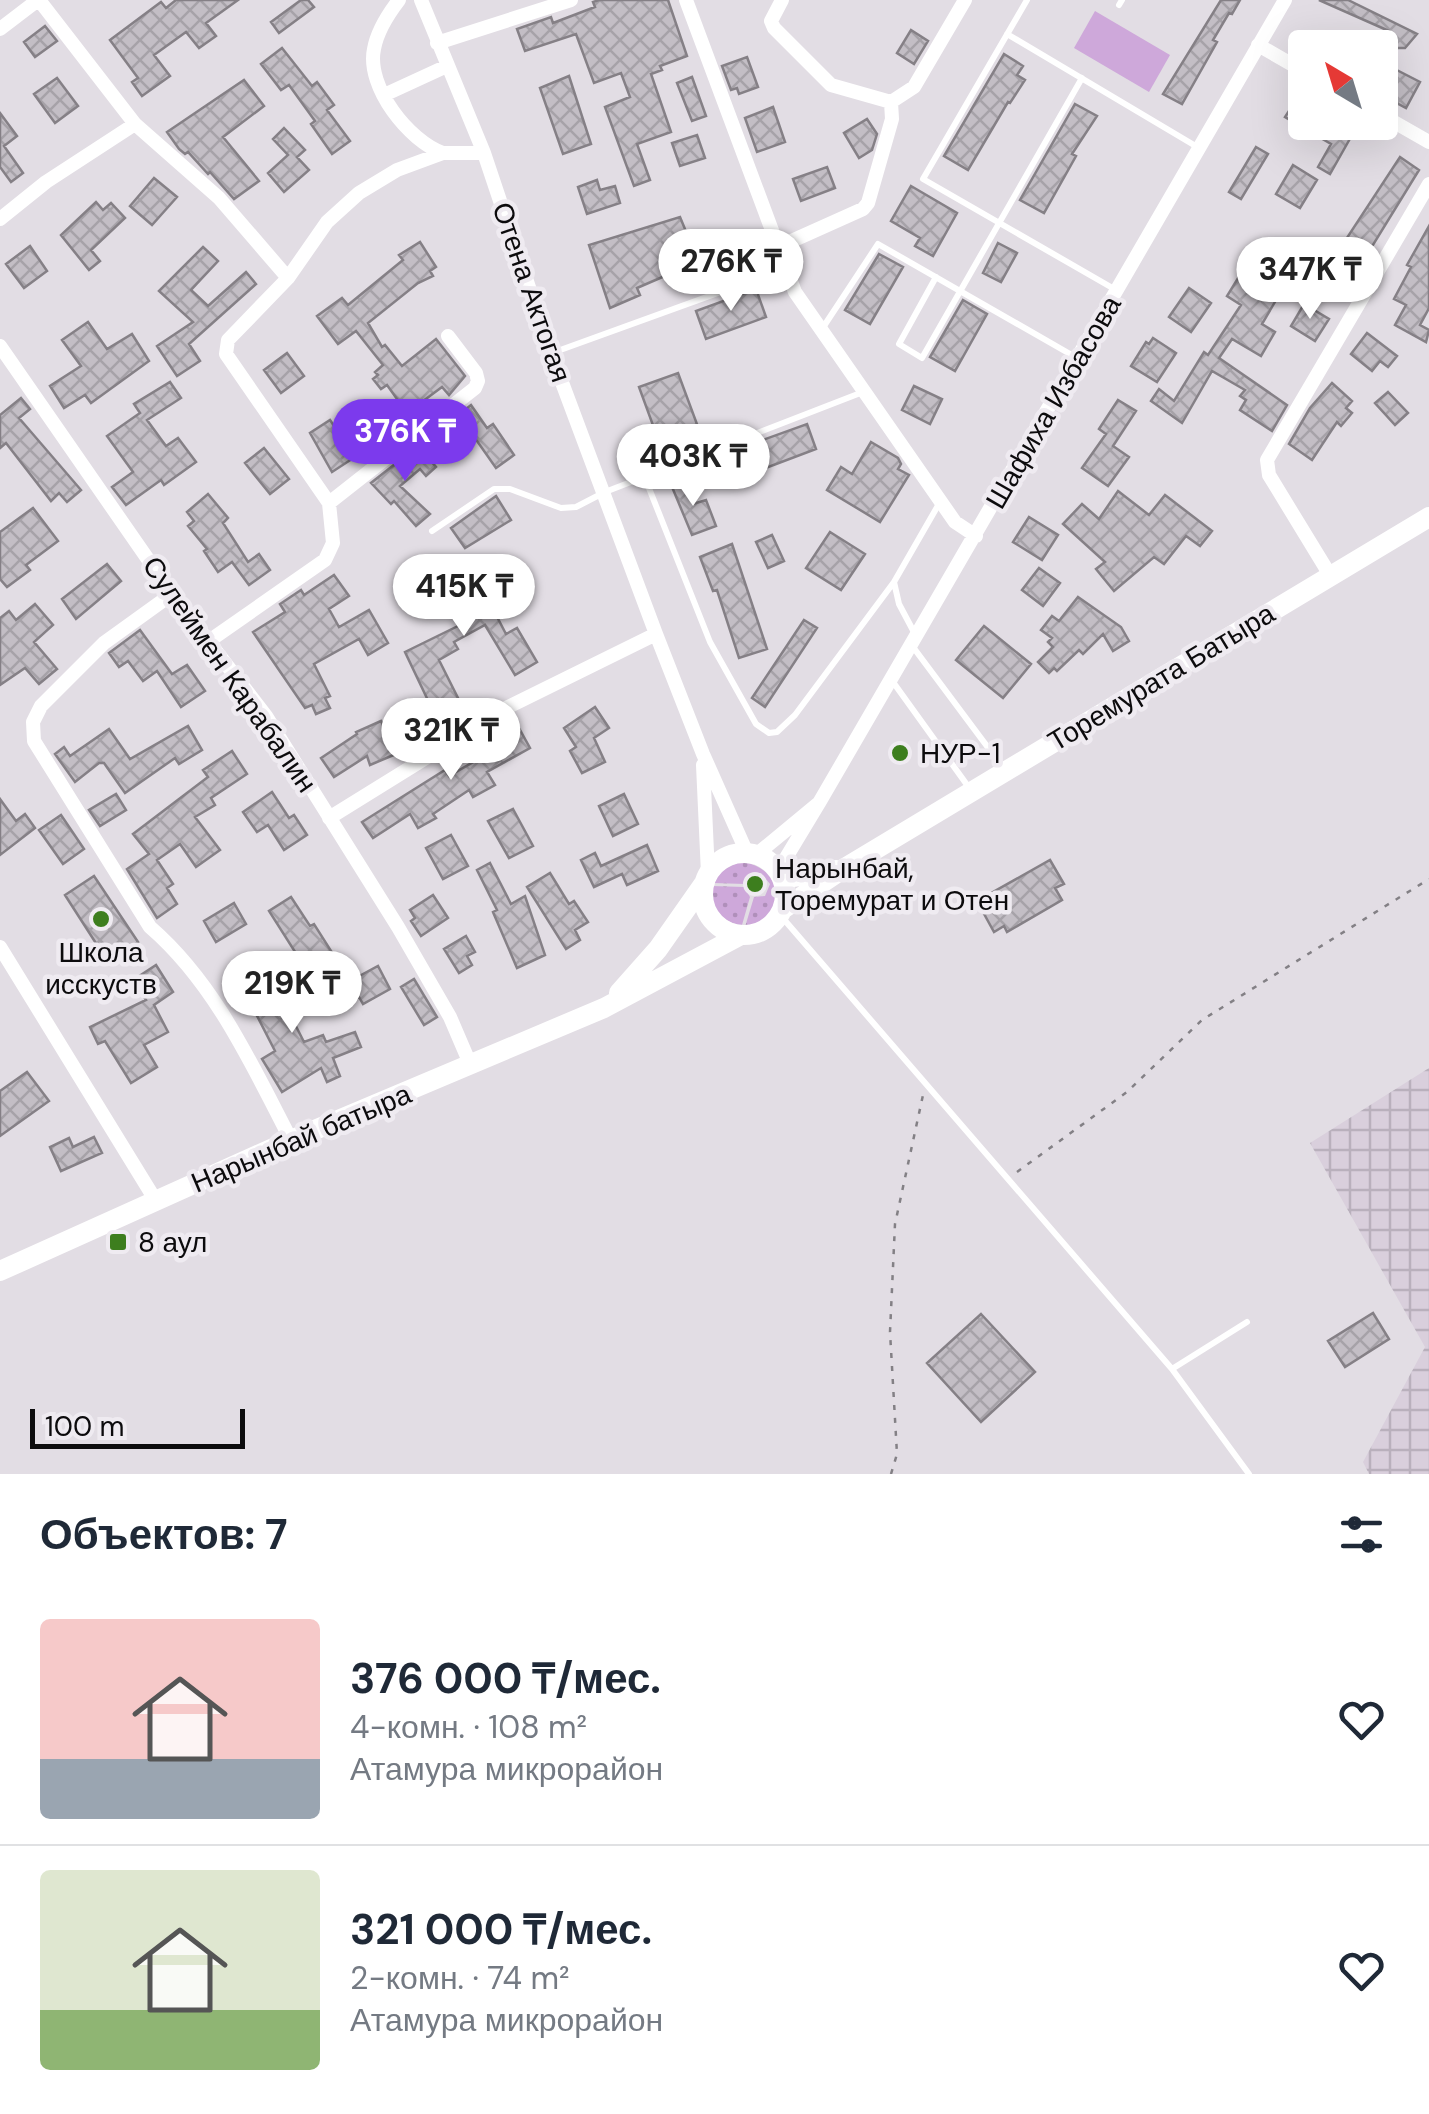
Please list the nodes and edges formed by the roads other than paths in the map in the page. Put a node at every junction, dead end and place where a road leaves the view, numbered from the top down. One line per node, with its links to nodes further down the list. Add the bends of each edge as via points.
1 (38, 0): 10 (street); 19 (street)
2 (399, 0): 17 (street, via 374,48 373,70)
3 (421, 0): 12 (street, Отена Актогая)
4 (571, 0): 12 (street)
5 (686, 0): 28 (street)
6 (782, 0): 18 (street, via 774,28 831,85)
7 (965, 0): 18 (street, via 914,88)
8 (1027, 0): 11 (lane)
9 (1285, 0): 13 (street, Шафиха Избасова)
10 (0, 28)
11 (1007, 34): 16 (lane); 27 (lane, via 922,179)
12 (437, 42): 15 (street, Отена Актогая)
13 (1258, 46): 14 (street); 22 (street, Шафиха Избасова)
14 (1288, 63)
15 (447, 66): 17 (street); 24 (street, Отена Актогая)
16 (1082, 78): 22 (lane); 27 (lane)
17 (384, 94): 23 (street, via 417,140)
18 (890, 102): 28 (street, via 892,119 868,203)
19 (135, 124): 26 (street); 31 (street, via 219,198)
20 (1398, 124): 21 (street)
21 (1429, 142)
22 (1199, 148): 32 (street, Шафиха Избасова)
23 (443, 152): 24 (street); 31 (street, via 359,193 327,222)
24 (484, 153): 37 (street, Отена Актогая)
25 (1429, 184): 47 (street, via 1267,460 1269,475)
26 (0, 219)
27 (1000, 222): 32 (lane); 33 (lane)
28 (776, 248): 29 (street)
29 (784, 269): 34 (street); 37 (lane)
30 (936, 277): 33 (lane); 33 (lane, via 899,344 922,358); 34 (lane, via 878,244)
31 (288, 278): 43 (street, via 228,340 226,354)
32 (1118, 290): 38 (street, Шафиха Избасова)
33 (961, 291): 38 (lane)
34 (822, 330): 39 (street)
35 (448, 336): 43 (street, via 476,374 476,388)
36 (0, 346): 49 (street, Сулеймен Карабалин)
37 (551, 353): 41 (street, Отена Актогая)
38 (1078, 358): 46 (street, Шафиха Избасова)
39 (864, 392): 40 (lane); 42 (street)
40 (645, 478): 41 (lane); 48 (lane, via 710,642 756,724 769,733 795,715)
41 (606, 492): 45 (lane, via 560,508 494,489); 50 (street, Отена Актогая)
42 (941, 501): 46 (street); 48 (lane)
43 (329, 503): 51 (street, via 334,544 325,560)
44 (1429, 516): 47 (street, Торемурата Батыра)
45 (432, 532)
46 (976, 536): 52 (street, Шафиха Избасова)
47 (1330, 575): 55 (street, Торемурата Батыра)
48 (894, 582): 52 (lane)
49 (172, 594): 51 (street, Сулеймен Карабалин); 68 (street, via 104,644 40,706 34,740 150,927 177,950 234,1031)
50 (656, 634): 54 (street, Отена Актогая); 58 (street, via 508,707)
51 (209, 641): 58 (street, Сулеймен Карабалин, via 266,716)
52 (914, 642): 53 (street, Шафиха Избасова); 55 (lane)
53 (892, 680): 56 (lane); 57 (street, Шафиха Избасова)
54 (702, 754): 59 (street, Отена Актогая); 62 (street, Отена Актогая)
55 (1006, 771): 56 (street, Торемурата Батыра)
56 (972, 792): 60 (street, Торемурата Батыра)
57 (819, 803): 59 (street); 61 (street, Шафиха Избасова)
58 (329, 818): 67 (street, Сулеймен Карабалин, via 416,957)
59 (751, 854): 61 (street); 62 (street, via 721,860)
60 (843, 870): 61 (street); 63 (street, Торемурата Батыра)
61 (780, 875): 63 (street)
62 (707, 878): 64 (street, via 710,918); 66 (street, via 650,959)
63 (781, 912): 64 (street, via 772,925); 72 (lane)
64 (742, 935): 66 (street, Нарынбай батыра)
65 (0, 948): 69 (street)
66 (604, 1008): 67 (street, Нарынбай батыра)
67 (472, 1066): 68 (street, Нарынбай батыра)
68 (291, 1140): 69 (street, Нарынбай батыра)
69 (156, 1202): 70 (street, Нарынбай батыра)
70 (0, 1271)
71 (1247, 1322): 72 (lane)
72 (1172, 1369): 73 (lane)
73 (1249, 1474)

